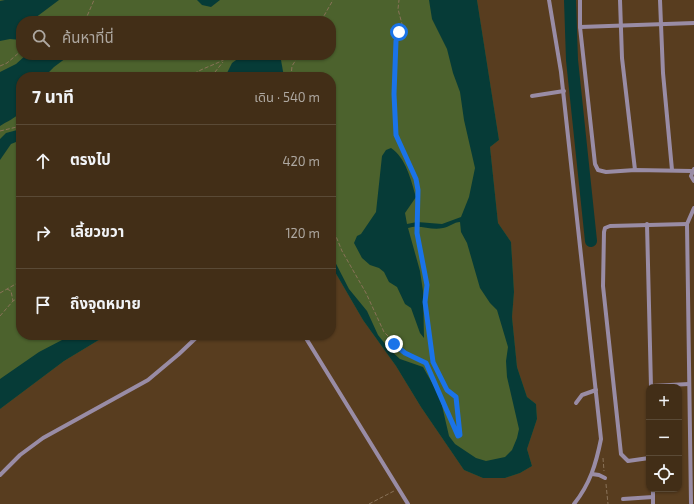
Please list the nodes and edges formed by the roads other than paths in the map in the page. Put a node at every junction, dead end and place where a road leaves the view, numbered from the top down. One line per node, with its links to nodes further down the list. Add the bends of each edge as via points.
1 (549, 0): 9 (street)
2 (580, 0): 8 (street)
3 (620, 0): 7 (street)
4 (660, 0): 6 (street)
5 (694, 23): 6 (street)
6 (661, 24): 7 (street); 12 (street)
7 (621, 25): 8 (street); 11 (street, via 624,80)
8 (580, 27): 11 (street, via 595,164 598,170 606,172)
9 (564, 91): 10 (street); 23 (street)
10 (532, 96)
11 (635, 170): 12 (street)
12 (672, 170): 13 (street)
13 (693, 170): 14 (street, via 691,176)
14 (694, 181)
15 (694, 208): 17 (street)
16 (647, 224): 17 (street); 20 (street); 25 (street, via 605,228 603,286 621,454 628,461)
17 (687, 224): 22 (street)
18 (194, 340): 27 (street, via 148,380 43,438 20,455)
19 (307, 340): 33 (street)
20 (652, 384)
21 (682, 384): 22 (street)
22 (689, 384): 32 (street)
23 (596, 390): 24 (street, via 582,395); 26 (street, via 601,439)
24 (576, 403)
25 (646, 458)
26 (592, 474): 28 (street); 34 (street, via 584,492)
27 (0, 475)
28 (605, 478)
29 (653, 492): 30 (street)
30 (653, 497): 31 (street); 35 (street)
31 (623, 499)
32 (691, 503)
33 (408, 504)
34 (574, 504)
35 (653, 504)

